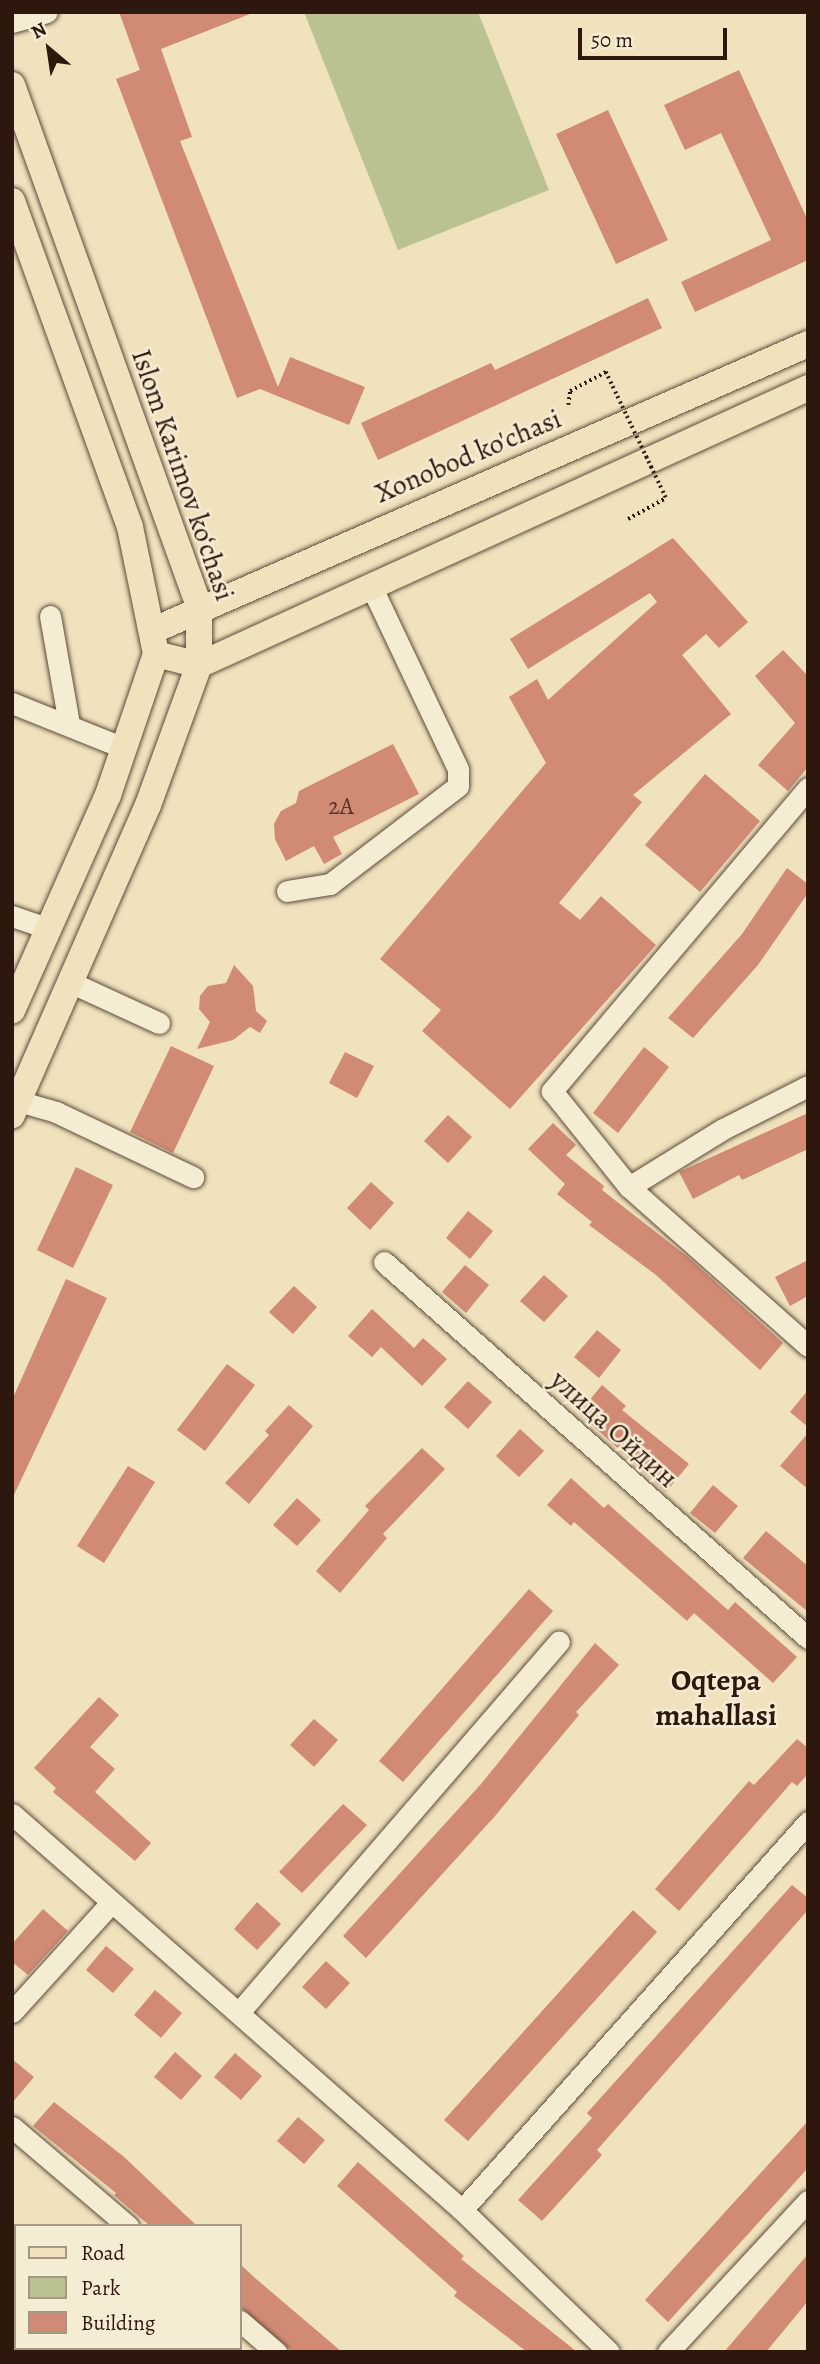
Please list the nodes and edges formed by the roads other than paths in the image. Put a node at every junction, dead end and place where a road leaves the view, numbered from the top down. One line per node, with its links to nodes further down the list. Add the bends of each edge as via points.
1 (47, 12): 2 (street)
2 (12, 22)
3 (12, 85): 8 (main road, Islom Karimov ko‘chasi)
4 (12, 201): 10 (main road, via 130,527)
5 (808, 344): 8 (main road, Xonobod ko'chasi)
6 (808, 388): 7 (main road)
7 (371, 586): 11 (main road); 16 (street, via 458,769 458,786 330,884)
8 (199, 606): 10 (main road, Xonobod ko'chasi); 11 (main road, Islom Karimov ko‘chasi)
9 (50, 616): 13 (street)
10 (155, 642): 11 (main road); 14 (main road)
11 (199, 666): 19 (main road, Islom Karimov ko‘chasi, via 148,805)
12 (12, 702): 13 (street)
13 (69, 724): 14 (street)
14 (124, 748): 18 (main road)
15 (808, 788): 25 (street, via 552,1091)
16 (287, 891)
17 (12, 916): 18 (street)
18 (49, 929): 20 (main road)
19 (70, 982): 21 (street); 23 (main road, Islom Karimov ko‘chasi)
20 (12, 1011)
21 (159, 1023)
22 (808, 1086): 25 (street, via 723,1129)
23 (15, 1108): 24 (street, via 56,1112)
24 (193, 1177)
25 (629, 1186): 27 (street)
26 (384, 1262): 29 (street, улица Ойдин)
27 (799, 1326): 28 (street)
28 (808, 1346)
29 (808, 1638)
30 (559, 1642): 34 (street)
31 (12, 1814): 33 (street)
32 (808, 1822): 38 (street)
33 (110, 1904): 34 (street); 35 (street)
34 (240, 2011): 38 (street)
35 (12, 2012)
36 (12, 2127): 39 (street)
37 (808, 2201): 43 (street)
38 (463, 2210): 42 (street)
39 (126, 2224)
40 (242, 2323): 41 (street)
41 (276, 2352)
42 (609, 2352)
43 (668, 2352)

